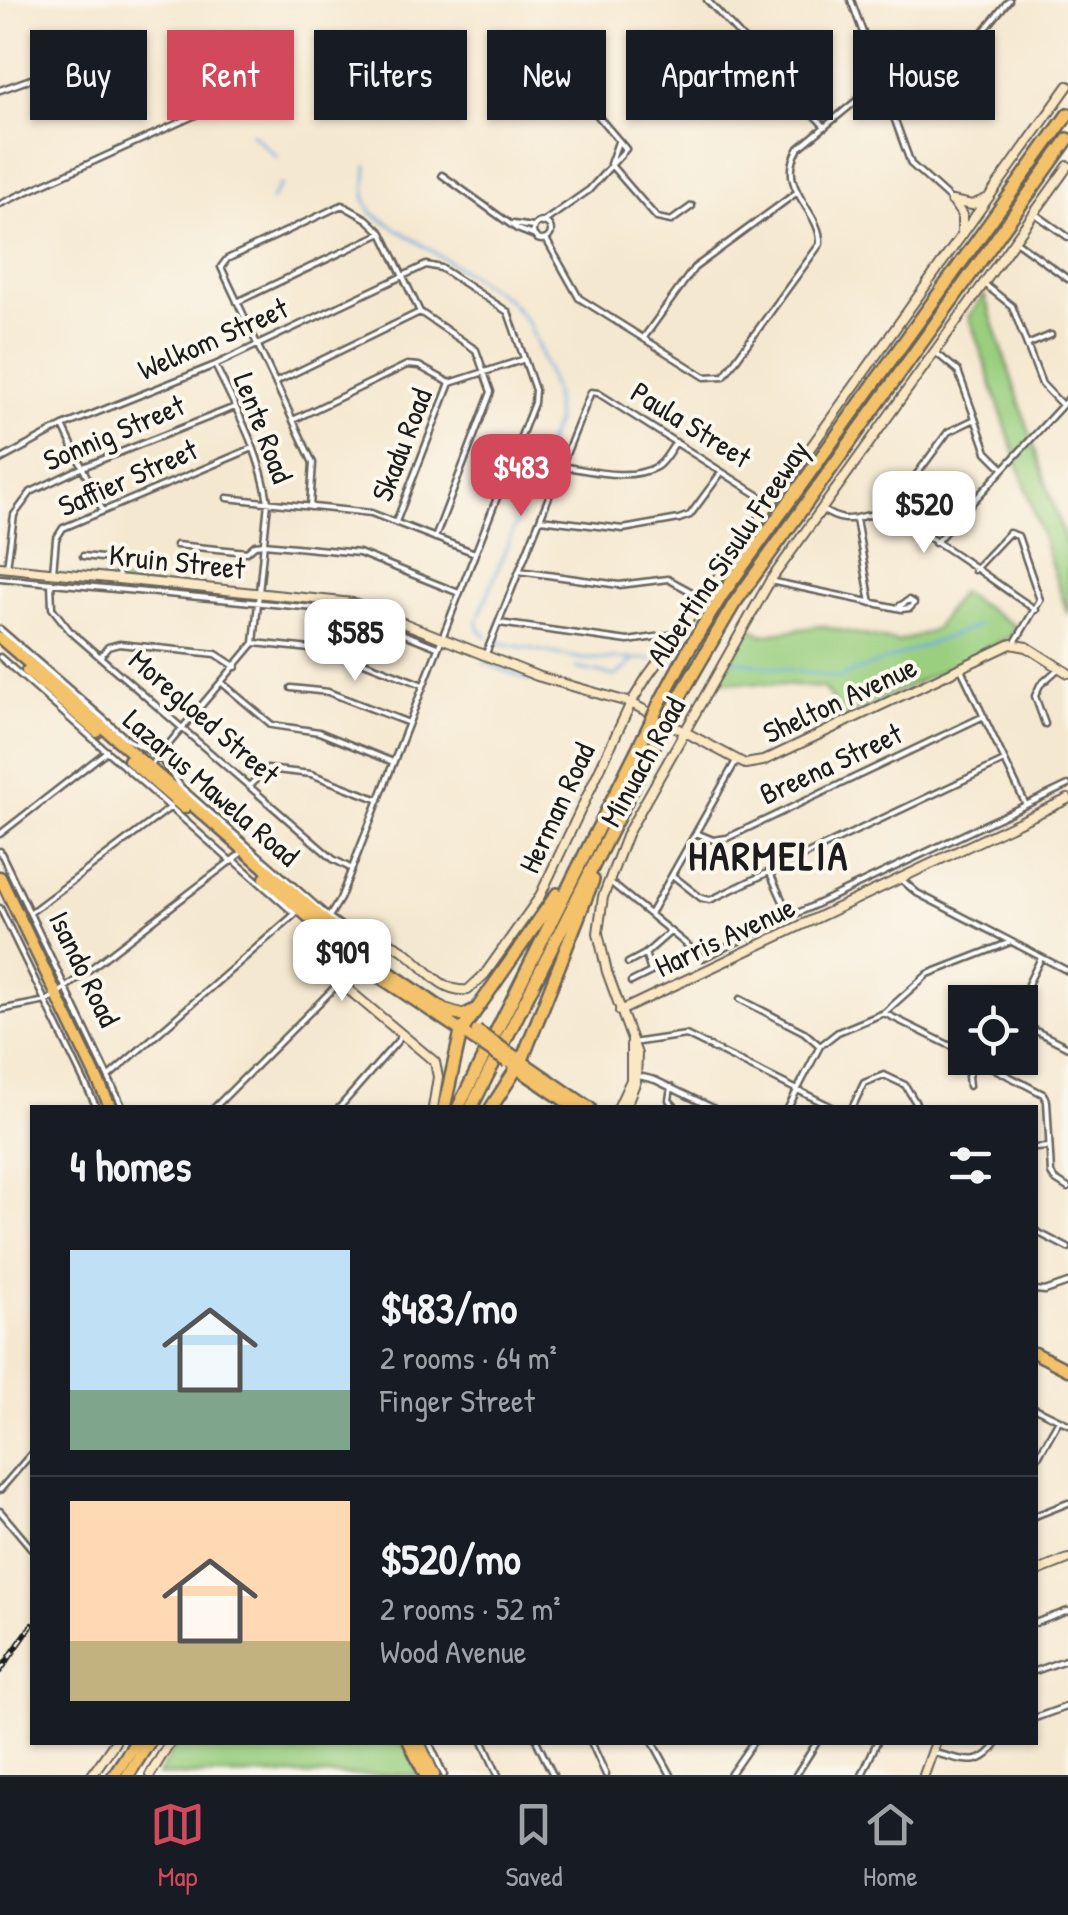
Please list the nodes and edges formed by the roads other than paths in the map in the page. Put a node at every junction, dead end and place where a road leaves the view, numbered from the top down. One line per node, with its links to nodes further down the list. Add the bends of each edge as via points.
1 (706, 0): 14 (street)
2 (851, 0): 4 (street)
3 (1009, 0): 5 (street)
4 (861, 30)
5 (984, 30)
6 (30, 79): 8 (street)
7 (1068, 86): 20 (main road, Herman Road)
8 (0, 90)
9 (853, 104): 14 (street)
10 (1068, 114): 118 (highway, Albertina Sisulu Freeway, bridge, via 722,595 659,704)
11 (185, 120): 21 (street)
12 (602, 120): 16 (street, via 617,137)
13 (894, 120): 22 (street, via 910,164)
14 (825, 128): 19 (street, via 794,157)
15 (1068, 140): 118 (highway, Albertina Sisulu Freeway, bridge, via 734,604)
16 (610, 164): 23 (street, via 657,218 671,221); 24 (street)
17 (1066, 172): 25 (main road, Minuach Road)
18 (442, 175): 27 (street)
19 (796, 193): 43 (street, via 698,265); 43 (street, via 820,244 727,374 708,378)
20 (988, 198): 22 (main road, via 972,205); 26 (main road, Herman Road)
21 (1, 202)
22 (953, 202): 26 (street); 33 (main road, via 963,218)
23 (692, 206)
24 (558, 212): 28 (street); 30 (street)
25 (1034, 212): 34 (street); 36 (main road, Minuach Road)
26 (974, 216): 33 (main road, Herman Road)
27 (508, 222): 29 (street); 32 (street)
28 (542, 223): 29 (street); 30 (street)
29 (534, 227): 32 (street)
30 (550, 227): 35 (street)
31 (382, 233): 37 (street); 40 (street); 40 (street, via 342,205 225,260 221,269)
32 (534, 236): 35 (street)
33 (960, 236): 67 (main road, Herman Road)
34 (1068, 237)
35 (546, 239): 43 (street, via 579,298)
36 (1014, 240): 38 (street); 39 (main road, Minuach Road)
37 (402, 275): 41 (street); 45 (street, Welkom Street); 47 (street, Welkom Street, via 428,265 444,270 506,310)
38 (1068, 279)
39 (984, 283): 44 (street, via 1012,306); 46 (main road, Minuach Road)
40 (237, 302): 45 (street)
41 (420, 312): 49 (street, via 474,348); 50 (street)
42 (1051, 335): 44 (street)
43 (644, 338)
44 (1027, 344): 53 (street, via 1043,386)
45 (258, 345): 48 (street, Welkom Street); 50 (street)
46 (934, 352): 55 (street, via 958,371); 70 (main road, Minuach Road)
47 (525, 360): 49 (street); 79 (street, via 534,403)
48 (215, 365): 54 (street, Lente Road); 57 (street, Welkom Street)
49 (485, 372): 51 (street); 75 (street, via 490,396)
50 (275, 382): 56 (street)
51 (450, 383): 56 (street, via 407,365); 74 (street, Skadu Road)
52 (1068, 398): 53 (street)
53 (1062, 405): 63 (street)
54 (235, 406): 59 (street, Lente Road); 62 (street, Sonnig Street)
55 (976, 419): 63 (street, via 990,457); 71 (street, via 948,432)
56 (293, 420): 68 (street, via 314,464)
57 (63, 426): 60 (street, Welkom Street); 62 (street)
58 (676, 442): 61 (street, via 652,469 618,475); 61 (street, Paula Street, via 598,392 588,395); 64 (street, Paula Street)
59 (253, 448): 66 (street, Lente Road); 69 (street, Saffier Street)
60 (0, 460)
61 (560, 466): 72 (street)
62 (83, 468): 69 (street); 81 (street, Sonnig Street, via 20,503)
63 (1004, 468): 76 (street)
64 (722, 471): 67 (street, Paula Street); 72 (street, via 685,518 626,529)
65 (227, 498): 66 (street)
66 (268, 502): 68 (street); 77 (street, Lente Road)
67 (770, 503): 91 (main road, Herman Road)
68 (310, 507): 74 (street, via 371,512)
69 (102, 509): 84 (street, Saffier Street, via 59,532)
70 (821, 509): 73 (street, via 839,520); 87 (main road, Minuach Road)
71 (886, 516): 73 (street); 76 (street)
72 (540, 519): 83 (street)
73 (856, 519): 93 (street)
74 (396, 522): 75 (street)
75 (435, 538): 79 (street)
76 (935, 543): 82 (street)
77 (264, 544): 78 (street, via 248,552); 89 (street, Lente Road); 90 (street, via 360,553)
78 (176, 545)
79 (475, 554): 90 (street)
80 (83, 556): 86 (street, via 120,560)
81 (3, 567): 84 (main road, Kruin Street)
82 (974, 570): 95 (street); 95 (street, via 1008,533 1016,534 1040,595)
83 (519, 571): 91 (street, via 619,584 668,578); 96 (street)
84 (53, 572): 86 (main road, Kruin Street)
85 (0, 578): 88 (street, Kruin Street)
86 (118, 579): 89 (main road, Kruin Street)
87 (770, 581): 93 (street); 119 (main road, Minuach Road)
88 (50, 583): 92 (street, Kruin Street); 104 (street, Moregloed Street, via 54,613)
89 (259, 592): 92 (street, Lente Road); 101 (main road, Kruin Street, via 354,603)
90 (459, 593): 101 (street)
91 (701, 598): 98 (main road, Herman Road)
92 (258, 603): 100 (street, Lente Road); 101 (street, Kruin Street, via 346,612)
93 (871, 603): 94 (street)
94 (898, 608)
95 (1036, 610): 102 (street)
96 (499, 623): 98 (street, via 628,641); 105 (street)
97 (0, 630): 121 (street, via 134,745)
98 (676, 634): 113 (main road, Herman Road)
99 (0, 638): 125 (main road, Lazarus Mawela Road)
100 (254, 643): 107 (street); 111 (street, via 338,652)
101 (440, 643): 105 (main road, Kruin Street); 111 (street)
102 (1014, 644): 108 (main road, Shelton Avenue); 109 (main road)
103 (0, 648): 128 (main road, Lazarus Mawela Road)
104 (100, 656): 107 (street, via 119,644 216,654); 117 (street, Moregloed Street)
105 (485, 656): 113 (main road, Kruin Street)
106 (0, 658): 120 (street)
107 (236, 668): 110 (street)
108 (960, 668): 114 (street); 122 (main road, Shelton Avenue, via 763,761)
109 (1064, 670): 116 (street, via 1035,696)
110 (222, 683): 117 (street); 124 (street, via 272,725 319,732)
111 (423, 685): 115 (street)
112 (291, 688): 115 (street, via 328,692)
113 (631, 703): 119 (main road, Shelton Avenue); 153 (main road, Herman Road, via 540,896 478,983 454,990 388,943)
114 (984, 716): 123 (street); 133 (street, Breena Street, via 728,838)
115 (408, 723): 124 (street)
116 (1046, 724)
117 (182, 728): 121 (street); 127 (street, Moregloed Street)
118 (655, 729): 135 (highway, Albertina Sisulu Freeway); 137 (highway, Albertina Sisulu Freeway)
119 (684, 732): 122 (main road, Shelton Avenue); 144 (main road, Minuach Road, via 627,834)
120 (108, 751): 132 (street); 134 (street)
121 (158, 755): 125 (street); 148 (street, via 179,785)
122 (736, 761): 133 (street)
123 (1004, 761): 131 (street); 140 (street)
124 (393, 762): 130 (street)
125 (148, 767): 128 (main road); 138 (main road, Lazarus Mawela Road)
126 (1068, 785): 131 (street)
127 (249, 786): 130 (street, via 272,768 310,774); 139 (street, Moregloed Street)
128 (161, 787): 138 (main road, Lazarus Mawela Road)
129 (1068, 799): 143 (main road, Harris Avenue)
130 (379, 800): 139 (street)
131 (1026, 805): 149 (street)
132 (171, 807): 138 (street); 146 (street)
133 (696, 832): 141 (street)
134 (0, 834)
135 (606, 843): 175 (highway); 193 (highway, Albertina Sisulu Freeway)
136 (0, 851): 146 (street, Isando Road)
137 (586, 851): 163 (highway); 192 (highway, Albertina Sisulu Freeway)
138 (237, 857): 153 (main road, Lazarus Mawela Road); 160 (street); 179 (street, via 295,914)
139 (352, 869): 148 (street)
140 (770, 873): 141 (street, via 708,901); 149 (street)
141 (672, 875): 147 (street)
142 (0, 877): 160 (main road, Isando Road)
143 (901, 878): 151 (street); 164 (main road, Harris Avenue)
144 (609, 882): 147 (street); 164 (main road, Minuach Road, via 598,933)
145 (0, 908): 162 (street, Isando Road)
146 (30, 913): 160 (street, Isando Road)
147 (649, 915): 150 (street)
148 (329, 917): 153 (street)
149 (790, 917): 150 (street, via 700,958)
150 (670, 932): 152 (street)
151 (1010, 942): 154 (street); 167 (street, via 928,974)
152 (645, 954): 155 (street); 158 (street, via 652,971)
153 (370, 957): 157 (main road); 166 (main road, Lazarus Mawela Road); 168 (main road, Lazarus Mawela Road); 170 (main road, via 350,985)
154 (1042, 958): 156 (street); 159 (street)
155 (628, 963)
156 (1068, 971)
157 (344, 977): 170 (main road, via 347,989); 188 (street)
158 (631, 982)
159 (1028, 985)
160 (61, 992): 162 (street); 179 (street, Isando Road); 186 (main road, Isando Road)
161 (740, 999): 173 (street)
162 (46, 1001): 165 (street); 185 (street, Isando Road)
163 (481, 1004): 166 (highway, via 465,1016); 168 (highway)
164 (620, 1009): 171 (main road, Minuach Road)
165 (0, 1010)
166 (446, 1011): 168 (main road, Lazarus Mawela Road)
167 (884, 1013): 172 (street); 173 (street)
168 (469, 1032): 175 (main road, Lazarus Mawela Road, bridge); 191 (highway)
169 (1038, 1032): 174 (street)
170 (404, 1038): 189 (street); 190 (main road, via 438,1069)
171 (632, 1043): 176 (main road, Minuach Road); 184 (street, via 682,1034)
172 (948, 1045)
173 (820, 1046): 184 (street)
174 (1068, 1047)
175 (515, 1061): 180 (main road, Lazarus Mawela Road); 181 (highway); 196 (main road, Lazarus Mawela Road)
176 (635, 1075): 183 (street); 197 (main road)
177 (968, 1075): 182 (street)
178 (1007, 1075): 204 (street, via 1043,1094)
179 (108, 1076): 187 (street, Isando Road)
180 (532, 1076): 181 (highway); 195 (main road, Lazarus Mawela Road)
181 (510, 1081): 194 (highway)
182 (969, 1086)
183 (671, 1087): 198 (street); 199 (street)
184 (797, 1088): 200 (street); 201 (street)
185 (96, 1105)
186 (110, 1105)
187 (122, 1105)
188 (217, 1105)
189 (342, 1105)
190 (436, 1105)
191 (437, 1105)
192 (459, 1105)
193 (473, 1105)
194 (494, 1105)
195 (570, 1105)
196 (587, 1105)
197 (622, 1105)
198 (673, 1105)
199 (706, 1105)
200 (789, 1105)
201 (828, 1105)
202 (854, 1105): 203 (street, via 866,1081 884,1075 905,1085)
203 (917, 1105)
204 (1049, 1147): 205 (street); 206 (street, via 1051,1172)
205 (1038, 1148)
206 (1068, 1188)
207 (1038, 1233): 208 (street)
208 (1068, 1248)
209 (1068, 1282): 210 (street)
210 (1038, 1290)
211 (1038, 1354): 212 (main road)
212 (1067, 1367)
213 (1038, 1410): 214 (street)
214 (1058, 1420): 215 (street); 217 (street)
215 (1068, 1424)
216 (30, 1455): 218 (street)
217 (1038, 1457)
218 (0, 1490)
219 (1068, 1504): 221 (street)
220 (0, 1511): 222 (street)
221 (1038, 1515)
222 (30, 1546)
223 (1068, 1559): 224 (main road)
224 (1038, 1571)
225 (1068, 1610): 226 (street)
226 (1038, 1622)
227 (1068, 1659): 228 (street)
228 (1038, 1670)
229 (1068, 1706): 230 (street)
230 (1038, 1717)
231 (113, 1745): 248 (main road)
232 (134, 1745): 249 (highway)
233 (147, 1745): 250 (highway)
234 (168, 1745): 251 (main road)
235 (410, 1745): 252 (main road)
236 (428, 1745): 253 (main road)
237 (429, 1745): 254 (street)
238 (484, 1745): 255 (street)
239 (538, 1745): 256 (street)
240 (592, 1745): 257 (street)
241 (655, 1745): 258 (street)
242 (751, 1745): 259 (street)
243 (815, 1745): 260 (street)
244 (877, 1745): 261 (street)
245 (936, 1745): 247 (main road)
246 (996, 1745): 247 (street, via 978,1761)
247 (934, 1754): 262 (main road)
248 (92, 1775)
249 (114, 1775)
250 (128, 1775)
251 (150, 1775)
252 (425, 1775)
253 (434, 1775)
254 (444, 1775)
255 (498, 1775)
256 (553, 1775)
257 (606, 1775)
258 (671, 1775)
259 (730, 1775)
260 (796, 1775)
261 (862, 1775)
262 (924, 1775)

